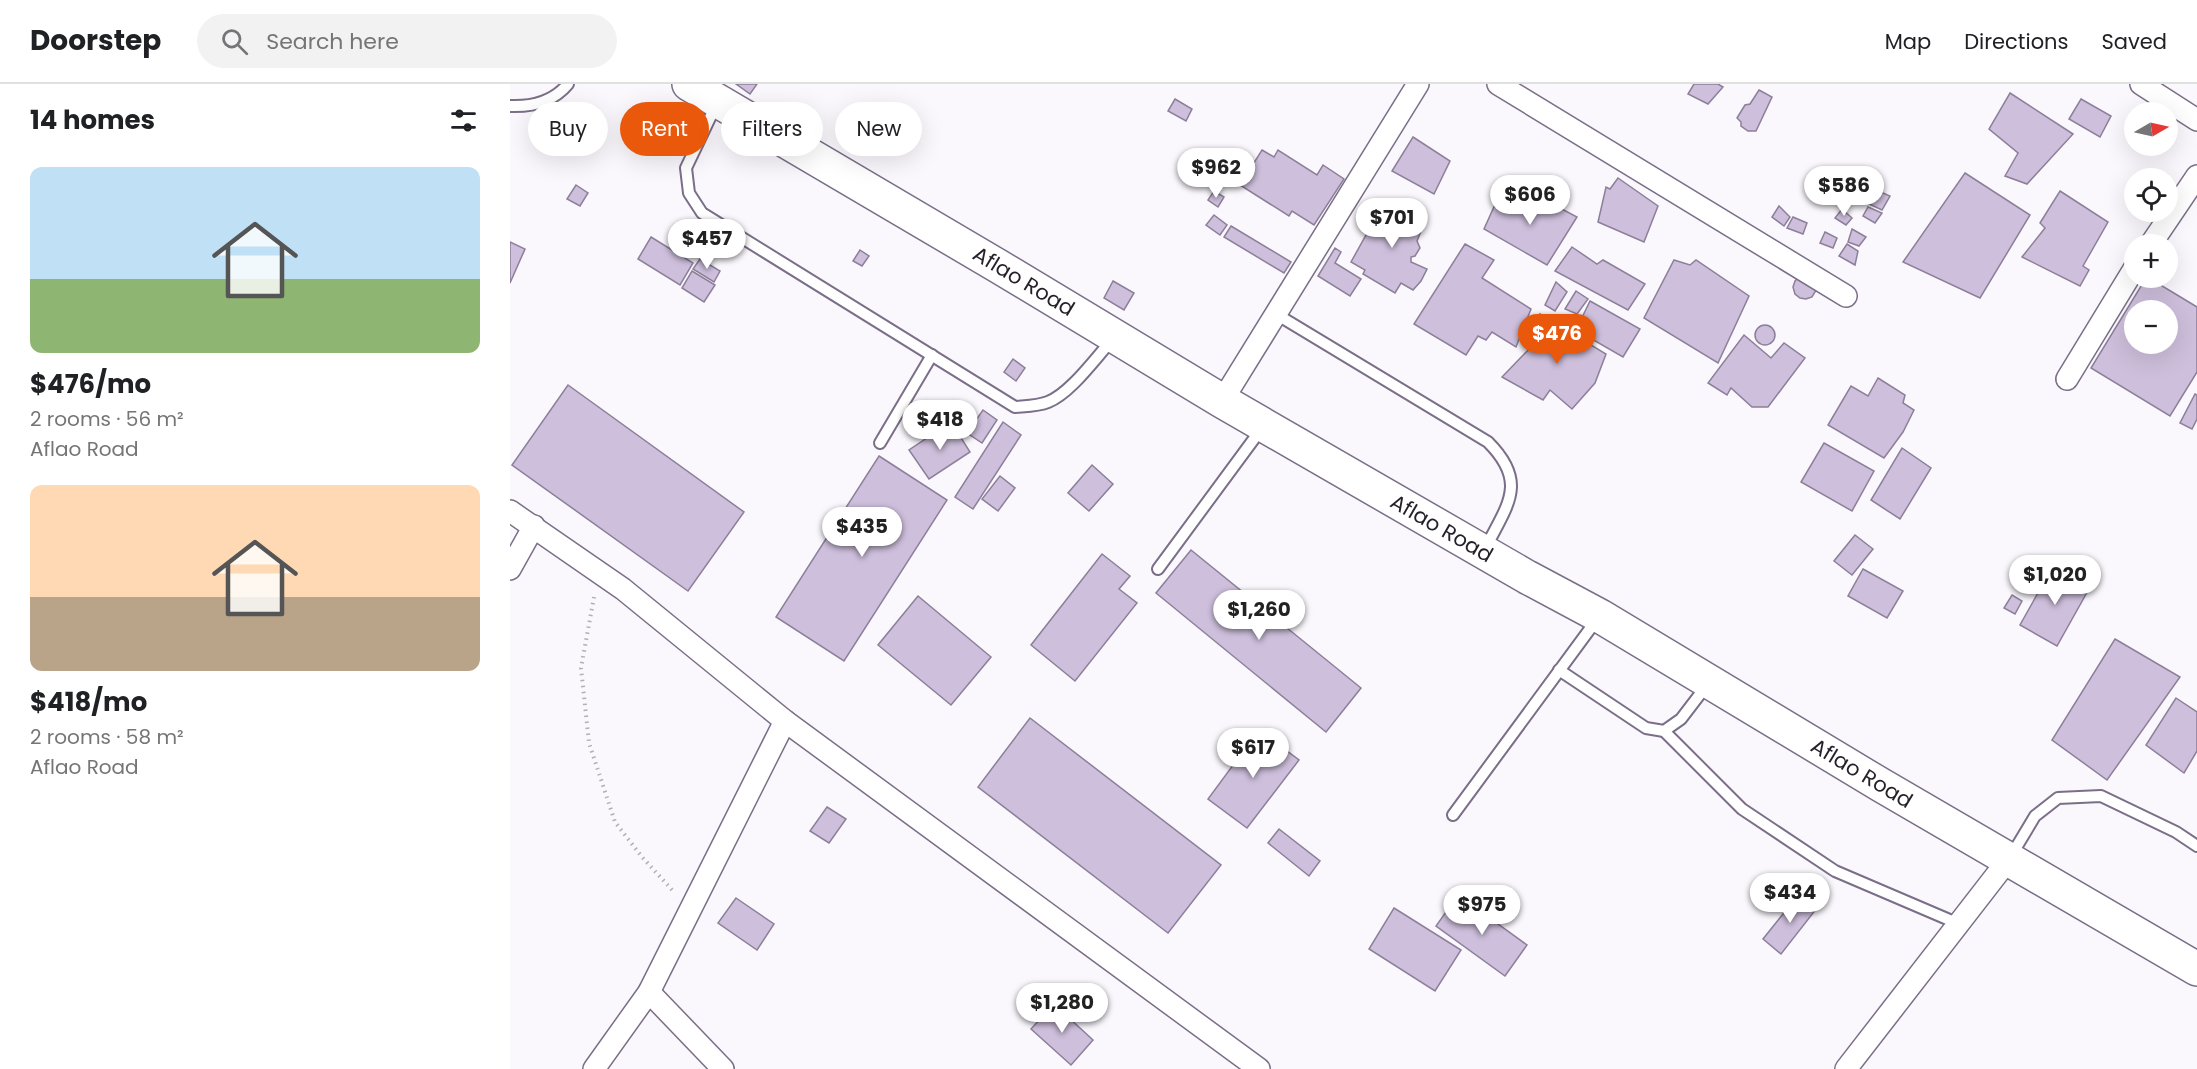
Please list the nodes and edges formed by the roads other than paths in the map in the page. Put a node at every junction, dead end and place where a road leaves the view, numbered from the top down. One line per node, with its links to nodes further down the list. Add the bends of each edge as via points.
1 (568, 84): 7 (lane, via 540,104)
2 (689, 84): 6 (highway, Aflao Road)
3 (1418, 84): 13 (street)
4 (1498, 84): 12 (street)
5 (2141, 84): 8 (street)
6 (718, 101): 14 (highway, Aflao Road); 15 (lane, via 686,168 689,193 702,213)
7 (510, 107)
8 (2197, 120)
9 (2197, 176): 10 (street)
10 (2158, 234)
11 (2124, 285): 16 (street)
12 (1846, 296)
13 (1276, 314): 17 (street); 22 (lane, via 1488,442 1502,456 1511,473 1512,486)
14 (1115, 336): 15 (lane, via 1066,391 1035,406 1016,407); 17 (highway, Aflao Road)
15 (932, 355): 19 (lane)
16 (2067, 379)
17 (1222, 401): 18 (highway, Aflao Road)
18 (1264, 425): 22 (highway, Aflao Road); 24 (lane)
19 (880, 443)
20 (510, 511): 21 (street)
21 (534, 526): 23 (street); 28 (street, via 599,572)
22 (1484, 552): 25 (highway, Aflao Road)
23 (510, 569)
24 (1158, 569)
25 (1600, 616): 26 (lane); 27 (highway, Aflao Road)
26 (1559, 670): 29 (lane, via 1646,728); 30 (lane)
27 (1709, 682): 29 (lane, via 1681,719); 32 (highway, Aflao Road)
28 (785, 721): 35 (street); 38 (street)
29 (1664, 731): 33 (lane, via 1742,809 1834,872)
30 (1453, 815)
31 (2197, 846): 32 (lane, via 2101,796 2058,798 2035,816)
32 (2008, 860): 33 (street); 34 (highway, Aflao Road)
33 (1959, 924): 39 (street)
34 (2197, 969)
35 (649, 992): 36 (street); 37 (street)
36 (594, 1069)
37 (723, 1069)
38 (1259, 1069)
39 (1846, 1069)

